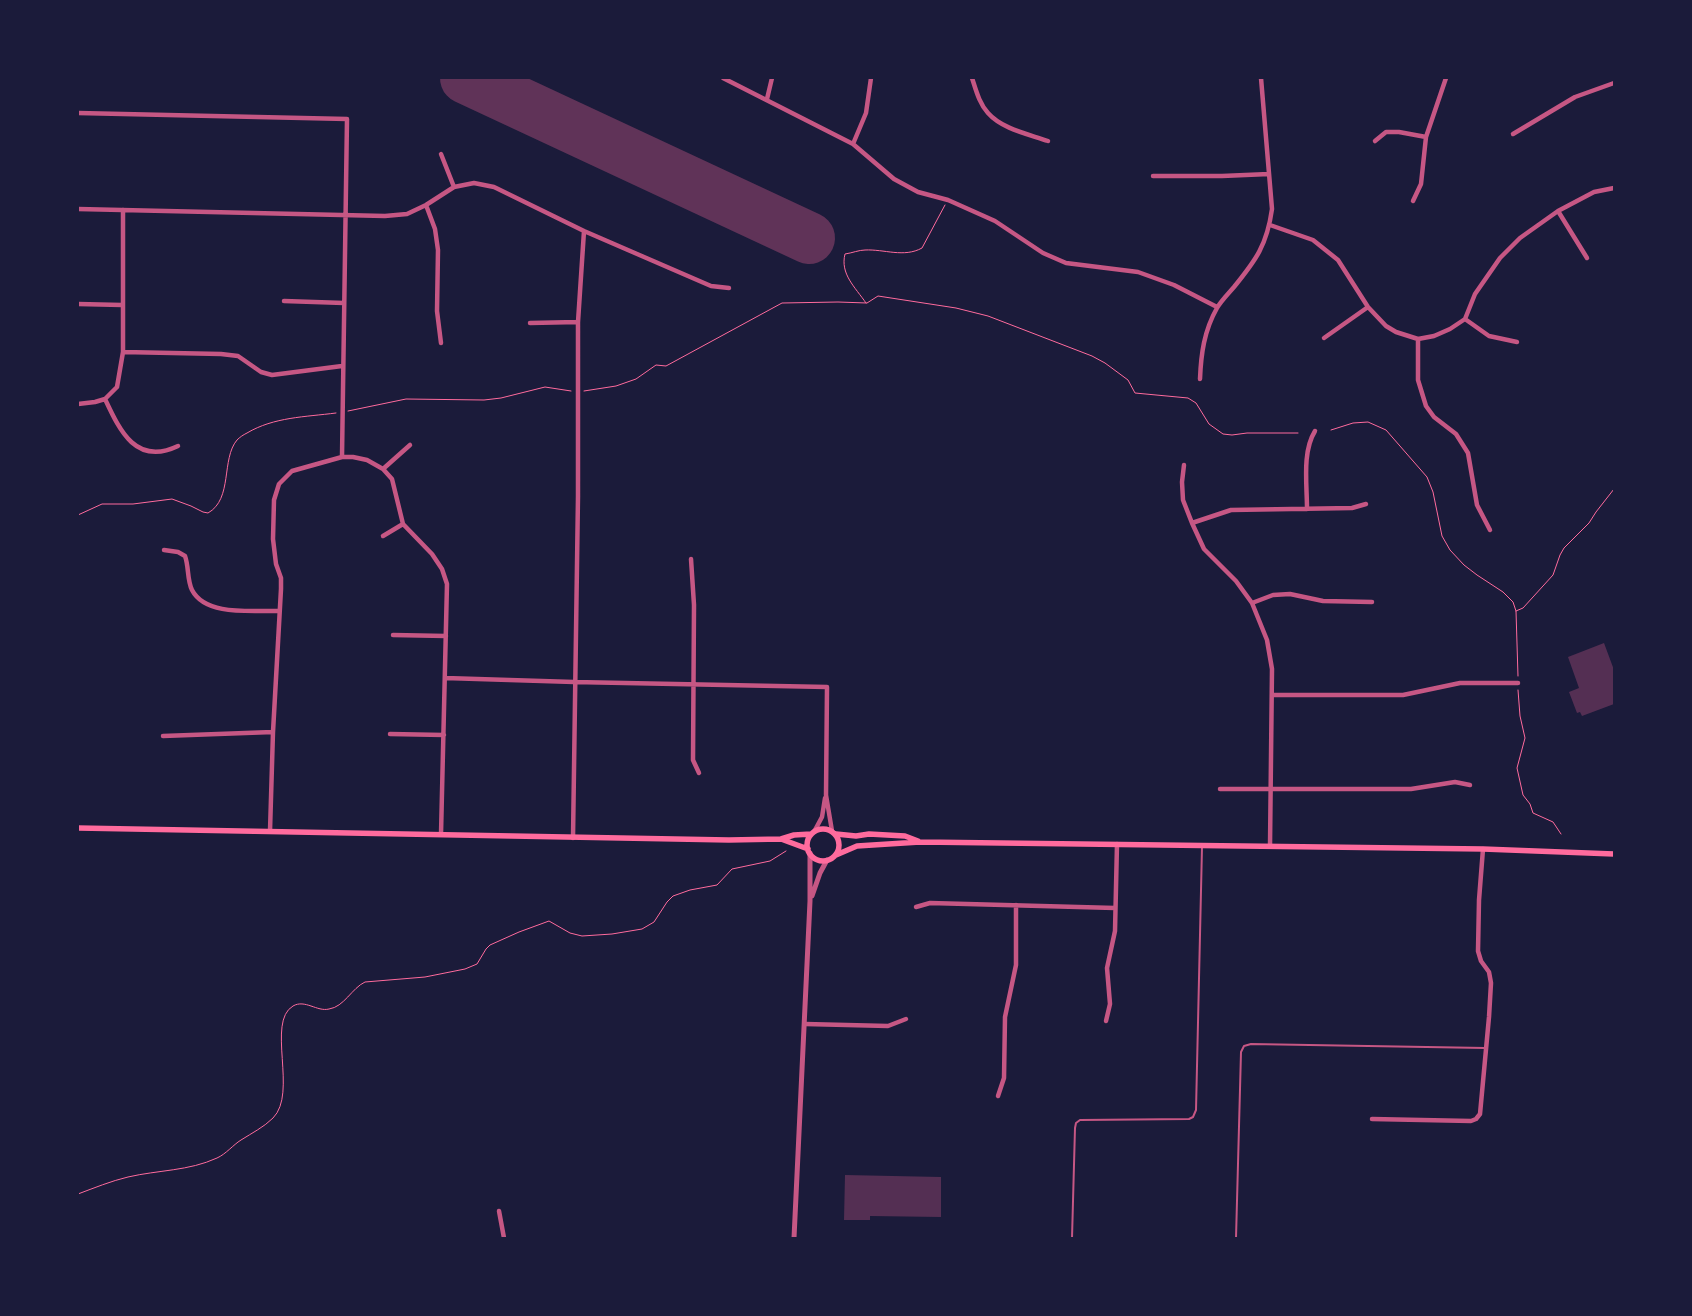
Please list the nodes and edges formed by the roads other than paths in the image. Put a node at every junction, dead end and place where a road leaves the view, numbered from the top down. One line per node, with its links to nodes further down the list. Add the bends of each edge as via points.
1 (723, 78): 8 (street)
2 (772, 78): 8 (street)
3 (871, 78): 14 (street, via 866,113)
4 (972, 78): 12 (street, via 988,113 1006,126)
5 (1261, 78): 16 (street)
6 (1446, 78): 11 (street)
7 (1614, 82): 10 (street, via 1575,97)
8 (767, 99): 14 (street)
9 (78, 113): 25 (street, via 347,119)
10 (1513, 134)
11 (1426, 137): 13 (street, via 1386,132); 20 (street, via 1421,184)
12 (1048, 141)
13 (1375, 141)
14 (853, 144): 34 (street, via 894,179 918,192 948,200 995,221 1043,253 1066,263 1138,272 1174,285)
15 (441, 154): 18 (street)
16 (1269, 174): 17 (street); 26 (street)
17 (1153, 176)
18 (454, 187): 21 (street); 27 (street, via 474,183 494,187)
19 (1614, 188): 24 (street, via 1594,192)
20 (1413, 201)
21 (426, 206): 25 (street, via 407,214); 42 (street, via 435,229 438,250 437,310)
22 (78, 209): 23 (street)
23 (123, 210): 25 (street); 33 (street)
24 (1558, 211): 28 (street); 36 (street, via 1520,238 1500,258 1475,294)
25 (346, 215): 31 (street)
26 (1270, 225): 34 (street, via 1254,263); 35 (street, via 1313,240 1338,260)
27 (584, 231): 29 (street, via 711,286); 37 (street)
28 (1587, 258)
29 (729, 288)
30 (284, 301): 31 (street)
31 (344, 303): 44 (street)
32 (78, 304): 33 (street)
33 (122, 305): 43 (street)
34 (1218, 307): 45 (street, via 1206,332)
35 (1368, 307): 39 (street); 40 (street, via 1386,326)
36 (1465, 319): 40 (street, via 1450,330); 41 (street, via 1489,336)
37 (578, 322): 38 (street); 68 (street)
38 (530, 323)
39 (1324, 338)
40 (1418, 339): 58 (street, via 1418,380 1426,406 1434,417 1456,434 1468,452 1477,505)
41 (1517, 342)
42 (441, 343)
43 (123, 352): 44 (street, via 238,356 261,372 272,375); 46 (street, via 117,387)
44 (342, 366): 51 (street)
45 (1200, 379)
46 (105, 399): 47 (street); 50 (street, via 125,437 137,447 155,453)
47 (78, 404)
48 (1315, 431): 55 (street, via 1307,454)
49 (410, 445): 53 (street)
50 (178, 446)
51 (342, 457): 53 (street, via 367,460); 64 (street, via 292,471 279,484 273,539 280,578)
52 (1184, 465): 56 (street, via 1183,500)
53 (383, 469): 57 (street, via 392,479)
54 (1366, 504): 55 (street, via 1352,508)
55 (1307, 509): 56 (street, via 1231,510)
56 (1192, 523): 63 (street, via 1204,549)
57 (403, 524): 59 (street); 66 (street, via 442,569 447,584)
58 (1490, 530)
59 (383, 536)
60 (164, 550): 64 (street, via 185,556 192,589 207,605 228,610)
61 (691, 559): 70 (street, via 694,605)
62 (1372, 602): 63 (street, via 1323,601 1290,594 1273,595)
63 (1252, 603): 71 (street, via 1267,640)
64 (279, 611): 72 (street)
65 (393, 635): 66 (street)
66 (446, 636): 67 (street)
67 (445, 678): 68 (street); 74 (street)
68 (574, 682): 70 (street); 86 (street)
69 (1518, 683): 71 (street, via 1460,683 1403,695)
70 (692, 684): 76 (street, via 693,760); 80 (street, via 826,687)
71 (1272, 696): 78 (street)
72 (273, 732): 75 (street); 82 (street)
73 (390, 734): 74 (street)
74 (444, 735): 85 (street)
75 (163, 736)
76 (699, 773)
77 (1470, 785): 78 (street, via 1454,782 1411,789)
78 (1271, 788): 79 (street); 91 (street)
79 (1220, 789)
80 (826, 795): 83 (street, via 822,817); 84 (street)
81 (78, 828): 82 (main road)
82 (270, 831): 85 (main road)
83 (813, 832): 84 (main road, via 821,828); 87 (main road); 93 (main road, via 808,839)
84 (834, 832): 88 (main road, via 856,836 905,836); 95 (main road, via 840,845)
85 (441, 834): 86 (main road)
86 (573, 838): 87 (main road)
87 (782, 839): 93 (main road)
88 (920, 842): 89 (main road); 95 (main road, via 857,846)
89 (1116, 844): 90 (main road); 100 (street)
90 (1202, 845): 91 (main road); 110 (lane, via 1194,1117 1080,1120 1076,1123)
91 (1270, 846): 92 (main road)
92 (1483, 849): 94 (main road); 104 (street, via 1478,951 1491,983)
93 (808, 851): 96 (main road, via 817,860); 97 (street)
94 (1614, 854)
95 (836, 855): 96 (main road)
96 (827, 860): 97 (street)
97 (810, 901): 103 (street)
98 (1016, 905): 99 (street, via 930,903); 100 (street); 105 (street, via 1016,965 1004,1017 1004,1078)
99 (916, 907)
100 (1115, 908): 102 (street, via 1115,931 1107,968 1110,1004)
101 (906, 1019): 103 (street, via 888,1026)
102 (1106, 1021)
103 (805, 1024): 109 (street)
104 (1486, 1048): 106 (street, via 1480,1114 1476,1120); 111 (lane, via 1244,1046 1241,1052)
105 (998, 1096)
106 (1372, 1119)
107 (499, 1210): 108 (street)
108 (504, 1238)
109 (794, 1238)
110 (1072, 1238)
111 (1236, 1238)

